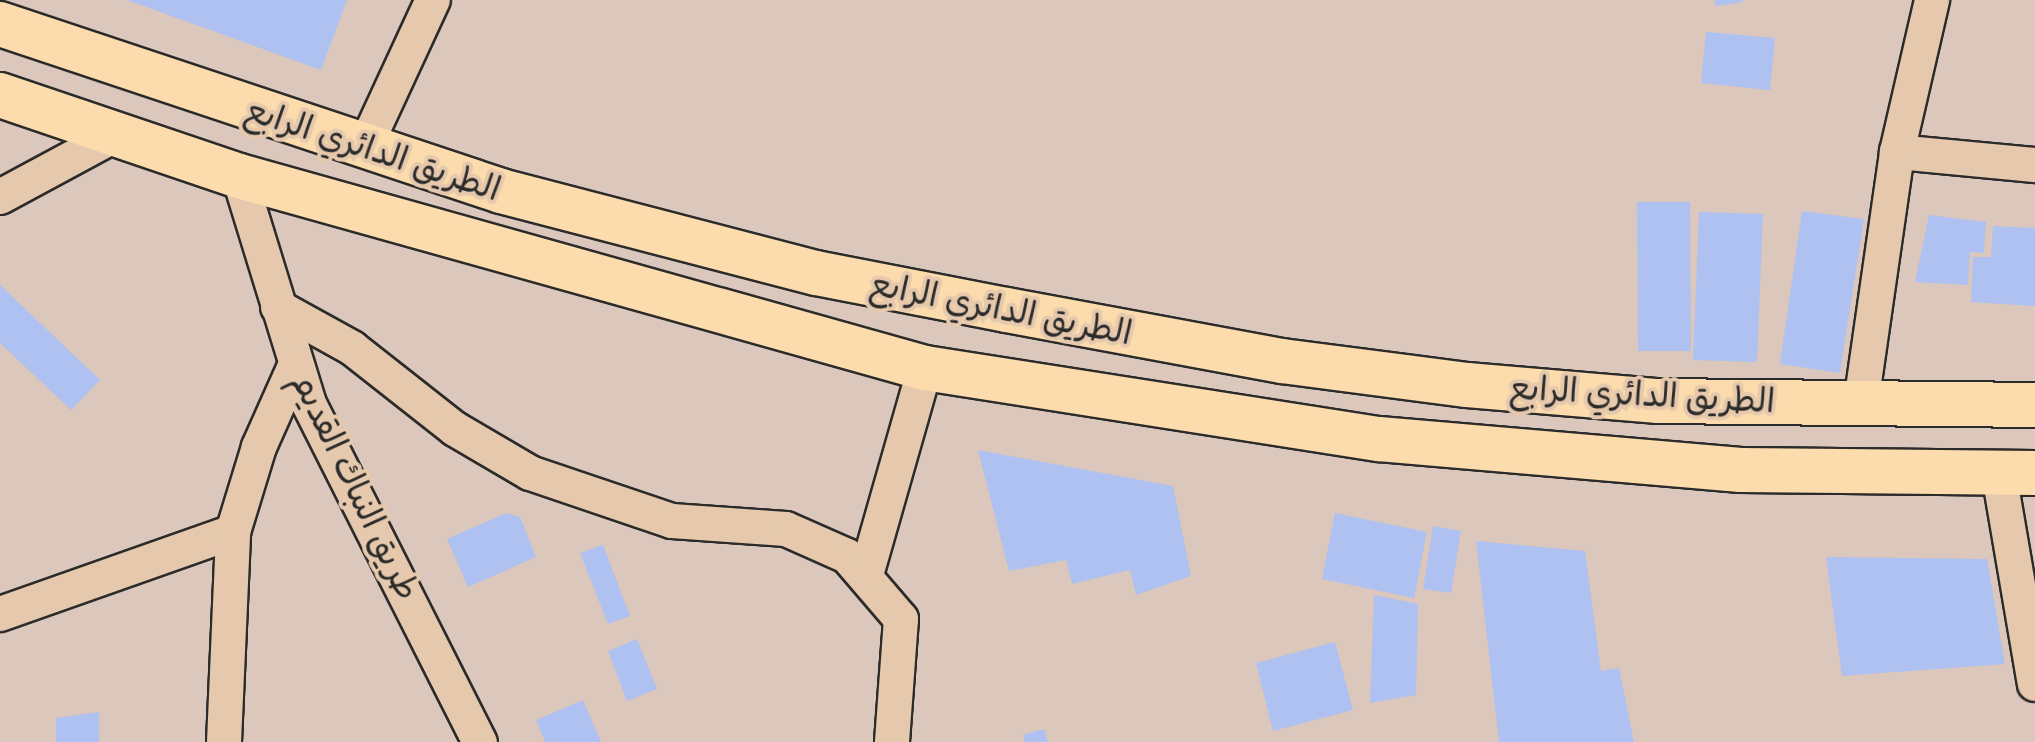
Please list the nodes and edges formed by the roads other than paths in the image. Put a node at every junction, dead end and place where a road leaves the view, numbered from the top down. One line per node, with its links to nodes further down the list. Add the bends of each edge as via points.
1 (433, 0): 6 (street)
2 (1932, 0): 7 (street)
3 (0, 24): 6 (main road, الطريق الدائري الرابع)
4 (0, 95): 5 (main road, الطريق الدائري الرابع)
5 (115, 135): 9 (main road, الطريق الدائري الرابع); 10 (street)
6 (364, 149): 11 (main road, الطريق الدائري الرابع)
7 (1897, 152): 8 (street); 16 (street)
8 (2035, 165)
9 (239, 176): 12 (street, طريق النباك القديم); 13 (main road, الطريق الدائري الرابع)
10 (0, 197)
11 (816, 273): 13 (main road); 16 (main road, الطريق الدائري الرابع, via 1282,361 1467,385 1658,401)
12 (278, 307): 14 (street, طريق النباك القديم); 20 (street, via 352,348 455,429 530,473 672,521 786,529 824,540)
13 (797, 338): 15 (main road, الطريق الدائري الرابع)
14 (295, 366): 19 (street, via 259,447); 24 (street, طريق النباك القديم)
15 (925, 368): 18 (main road, الطريق الدائري الرابع, via 1379,439 1741,470); 20 (street)
16 (1861, 403): 17 (main road, الطريق الدائري الرابع)
17 (2035, 405)
18 (2017, 473): 22 (street)
19 (233, 532): 21 (street); 23 (street)
20 (866, 575): 25 (street, via 901,619)
21 (0, 614)
22 (2035, 684)
23 (224, 742)
24 (480, 742)
25 (892, 742)

